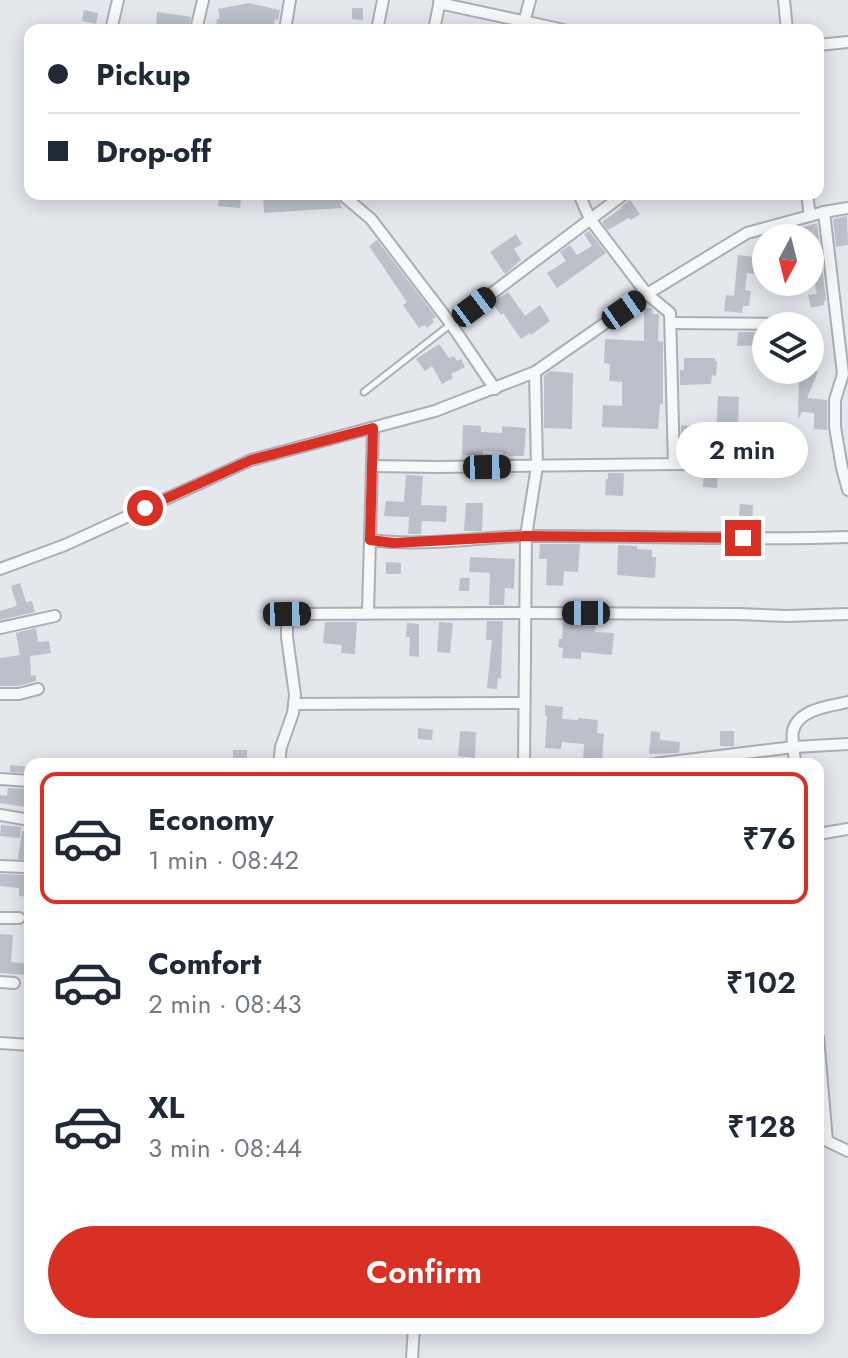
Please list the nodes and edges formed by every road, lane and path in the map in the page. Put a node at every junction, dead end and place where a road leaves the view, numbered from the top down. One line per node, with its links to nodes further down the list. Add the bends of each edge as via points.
1 (118, 0): 8 (street)
2 (203, 0): 9 (street)
3 (290, 0): 10 (street)
4 (383, 0): 11 (street)
5 (530, 0): 14 (street)
6 (784, 0): 15 (street)
7 (439, 2): 12 (street); 13 (street)
8 (112, 24)
9 (197, 24)
10 (286, 24)
11 (378, 24)
12 (435, 24)
13 (516, 24)
14 (524, 24)
15 (786, 24)
16 (848, 42): 17 (street)
17 (824, 44)
18 (349, 200): 28 (street, via 371,219)
19 (582, 200): 25 (street)
20 (616, 200): 25 (street)
21 (808, 200): 24 (street)
22 (848, 208): 23 (street)
23 (824, 212): 24 (street); 38 (street, via 843,374 835,400 835,427)
24 (810, 216): 26 (street, via 747,233)
25 (590, 219): 26 (street); 28 (street)
26 (647, 294): 27 (street, via 670,313); 30 (street)
27 (671, 323): 29 (street); 34 (street)
28 (451, 324): 31 (street); 32 (lane)
29 (752, 324)
30 (535, 372): 31 (street); 37 (street)
31 (495, 389): 33 (street)
32 (364, 392)
33 (373, 428): 36 (street); 42 (street, via 251,460)
34 (674, 464): 35 (street); 37 (street)
35 (778, 465)
36 (372, 466): 37 (street); 41 (street)
37 (537, 466): 39 (street)
38 (848, 490)
39 (526, 536): 40 (street); 41 (street); 44 (street)
40 (848, 537)
41 (370, 540): 43 (street)
42 (0, 569)
43 (368, 612): 44 (street); 52 (street, via 287,614)
44 (525, 613): 45 (street); 51 (street)
45 (848, 614)
46 (55, 616): 47 (street)
47 (0, 628)
48 (38, 689): 49 (street)
49 (0, 694)
50 (848, 702): 54 (street, via 806,714 793,732)
51 (524, 703): 52 (street); 56 (street)
52 (294, 704): 55 (street)
53 (848, 744): 54 (street)
54 (794, 747): 57 (street); 58 (street)
55 (280, 758)
56 (524, 758)
57 (703, 758)
58 (795, 758)
59 (0, 779): 60 (street)
60 (24, 781)
61 (0, 815): 62 (street)
62 (24, 819)
63 (848, 829): 64 (street)
64 (824, 833)
65 (0, 866): 66 (street)
66 (24, 867)
67 (0, 918): 68 (street)
68 (19, 918)
69 (0, 982): 70 (street)
70 (14, 983)
71 (0, 1043): 72 (street)
72 (24, 1045)
73 (824, 1106): 74 (street, via 827,1141)
74 (848, 1151)
75 (414, 1334): 76 (street)
76 (412, 1358)

